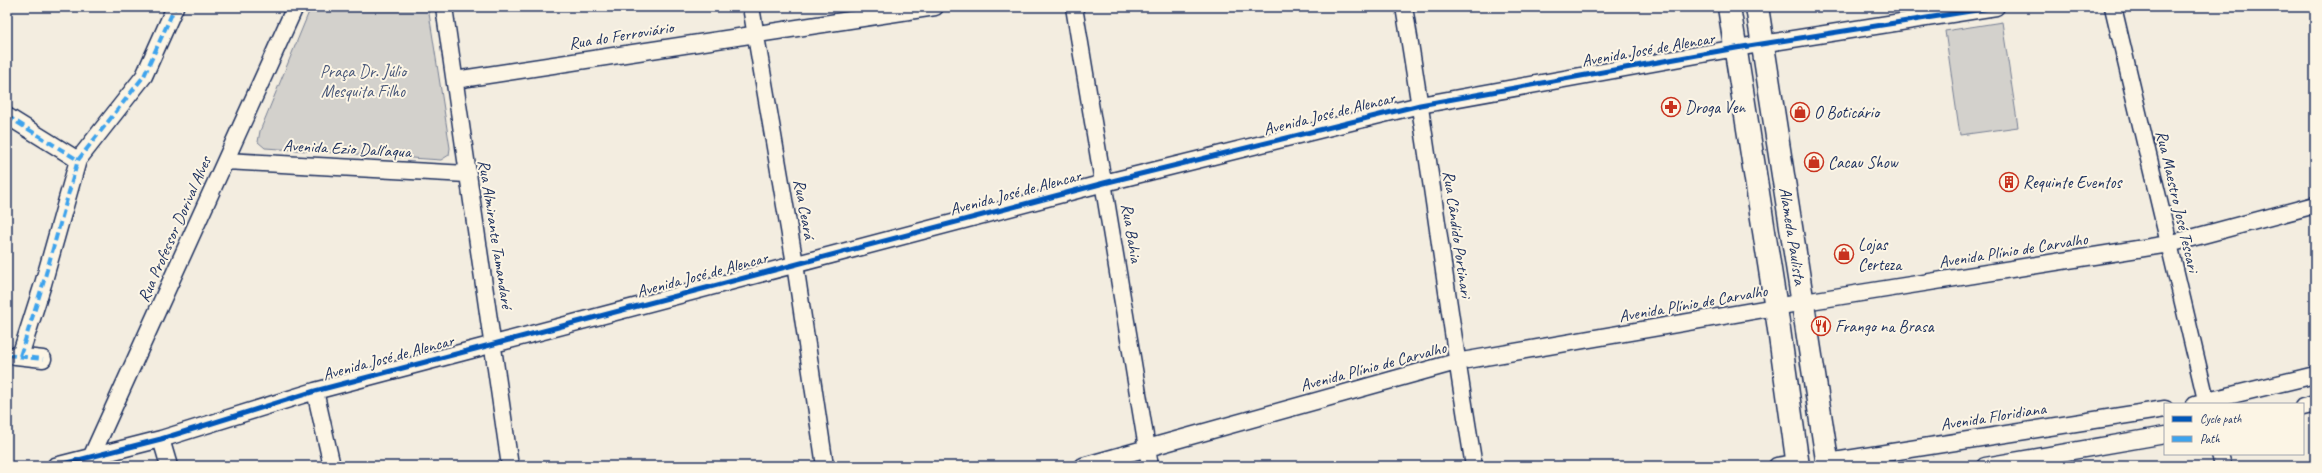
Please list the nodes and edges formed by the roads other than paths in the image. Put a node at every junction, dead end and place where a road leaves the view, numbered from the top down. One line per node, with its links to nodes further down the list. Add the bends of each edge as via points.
1 (175, 7): 18 (street, via 144,76)
2 (295, 7): 19 (street, Rua Professor Dorival Alves)
3 (444, 7): 15 (street, Rua Almirante Tamandaré)
4 (751, 7): 12 (street, Rua Ceará)
5 (935, 7): 12 (street, Rua do Ferroviário)
6 (1074, 7): 21 (street, Rua Bahia)
7 (1404, 7): 16 (street, Rua Cândido Portinari)
8 (1729, 7): 14 (main road, Alameda Paulista)
9 (1757, 7): 13 (main road, Alameda Paulista)
10 (1996, 7): 13 (street, Avenida José de Alencar)
11 (2112, 7): 23 (street, Rua Maestro José Tescari)
12 (755, 34): 15 (street, Rua do Ferroviário); 24 (street, Rua Ceará)
13 (1762, 44): 14 (street, Avenida José de Alencar); 25 (main road, Alameda Paulista)
14 (1736, 48): 16 (street, Avenida José de Alencar); 26 (main road, Alameda Paulista)
15 (455, 80): 20 (street, Rua Almirante Tamandaré)
16 (1420, 105): 21 (street, Avenida José de Alencar); 30 (street, Rua Cândido Portinari)
17 (7, 116): 18 (street)
18 (78, 160): 28 (street, via 43,284)
19 (226, 161): 20 (street, Avenida Ezio Dall'aqua); 41 (street, Rua Professor Dorival Alves)
20 (467, 174): 27 (street, Rua Almirante Tamandaré)
21 (1104, 183): 24 (street, Avenida José de Alencar); 39 (street, Rua Bahia)
22 (2315, 205): 23 (street, Avenida Plínio de Carvalho)
23 (2169, 244): 25 (street, Avenida Plínio de Carvalho); 33 (street, Rua Maestro José Tescari)
24 (796, 264): 27 (street, Avenida José de Alencar); 48 (street, Rua Ceará)
25 (1804, 302): 26 (street, Avenida Plínio de Carvalho); 42 (main road, Alameda Paulista)
26 (1776, 308): 30 (street, Avenida Plínio de Carvalho); 43 (main road, Alameda Paulista)
27 (494, 344): 32 (street, Avenida José de Alencar); 47 (street, Rua Almirante Tamandaré)
28 (13, 356): 29 (street)
29 (43, 359)
30 (1456, 362): 39 (street, Avenida Plínio de Carvalho); 51 (street, Rua Cândido Portinari)
31 (2315, 374): 33 (street)
32 (315, 391): 38 (street, Avenida José de Alencar); 46 (street)
33 (2203, 403)
34 (2315, 404): 35 (street)
35 (2304, 407)
36 (2164, 409): 42 (street, Avenida Floridiana)
37 (2164, 435): 52 (street)
38 (161, 439): 41 (street, Avenida José de Alencar); 45 (street)
39 (1147, 448): 49 (street, Avenida Plínio de Carvalho); 50 (street, Rua Bahia)
40 (2220, 455): 53 (street)
41 (89, 462): 44 (street, Avenida José de Alencar)
42 (1828, 464)
43 (1791, 465)
44 (55, 466)
45 (169, 466)
46 (332, 466)
47 (510, 466)
48 (824, 466)
49 (1083, 466)
50 (1150, 466)
51 (1474, 466)
52 (1985, 466)
53 (2223, 466)

